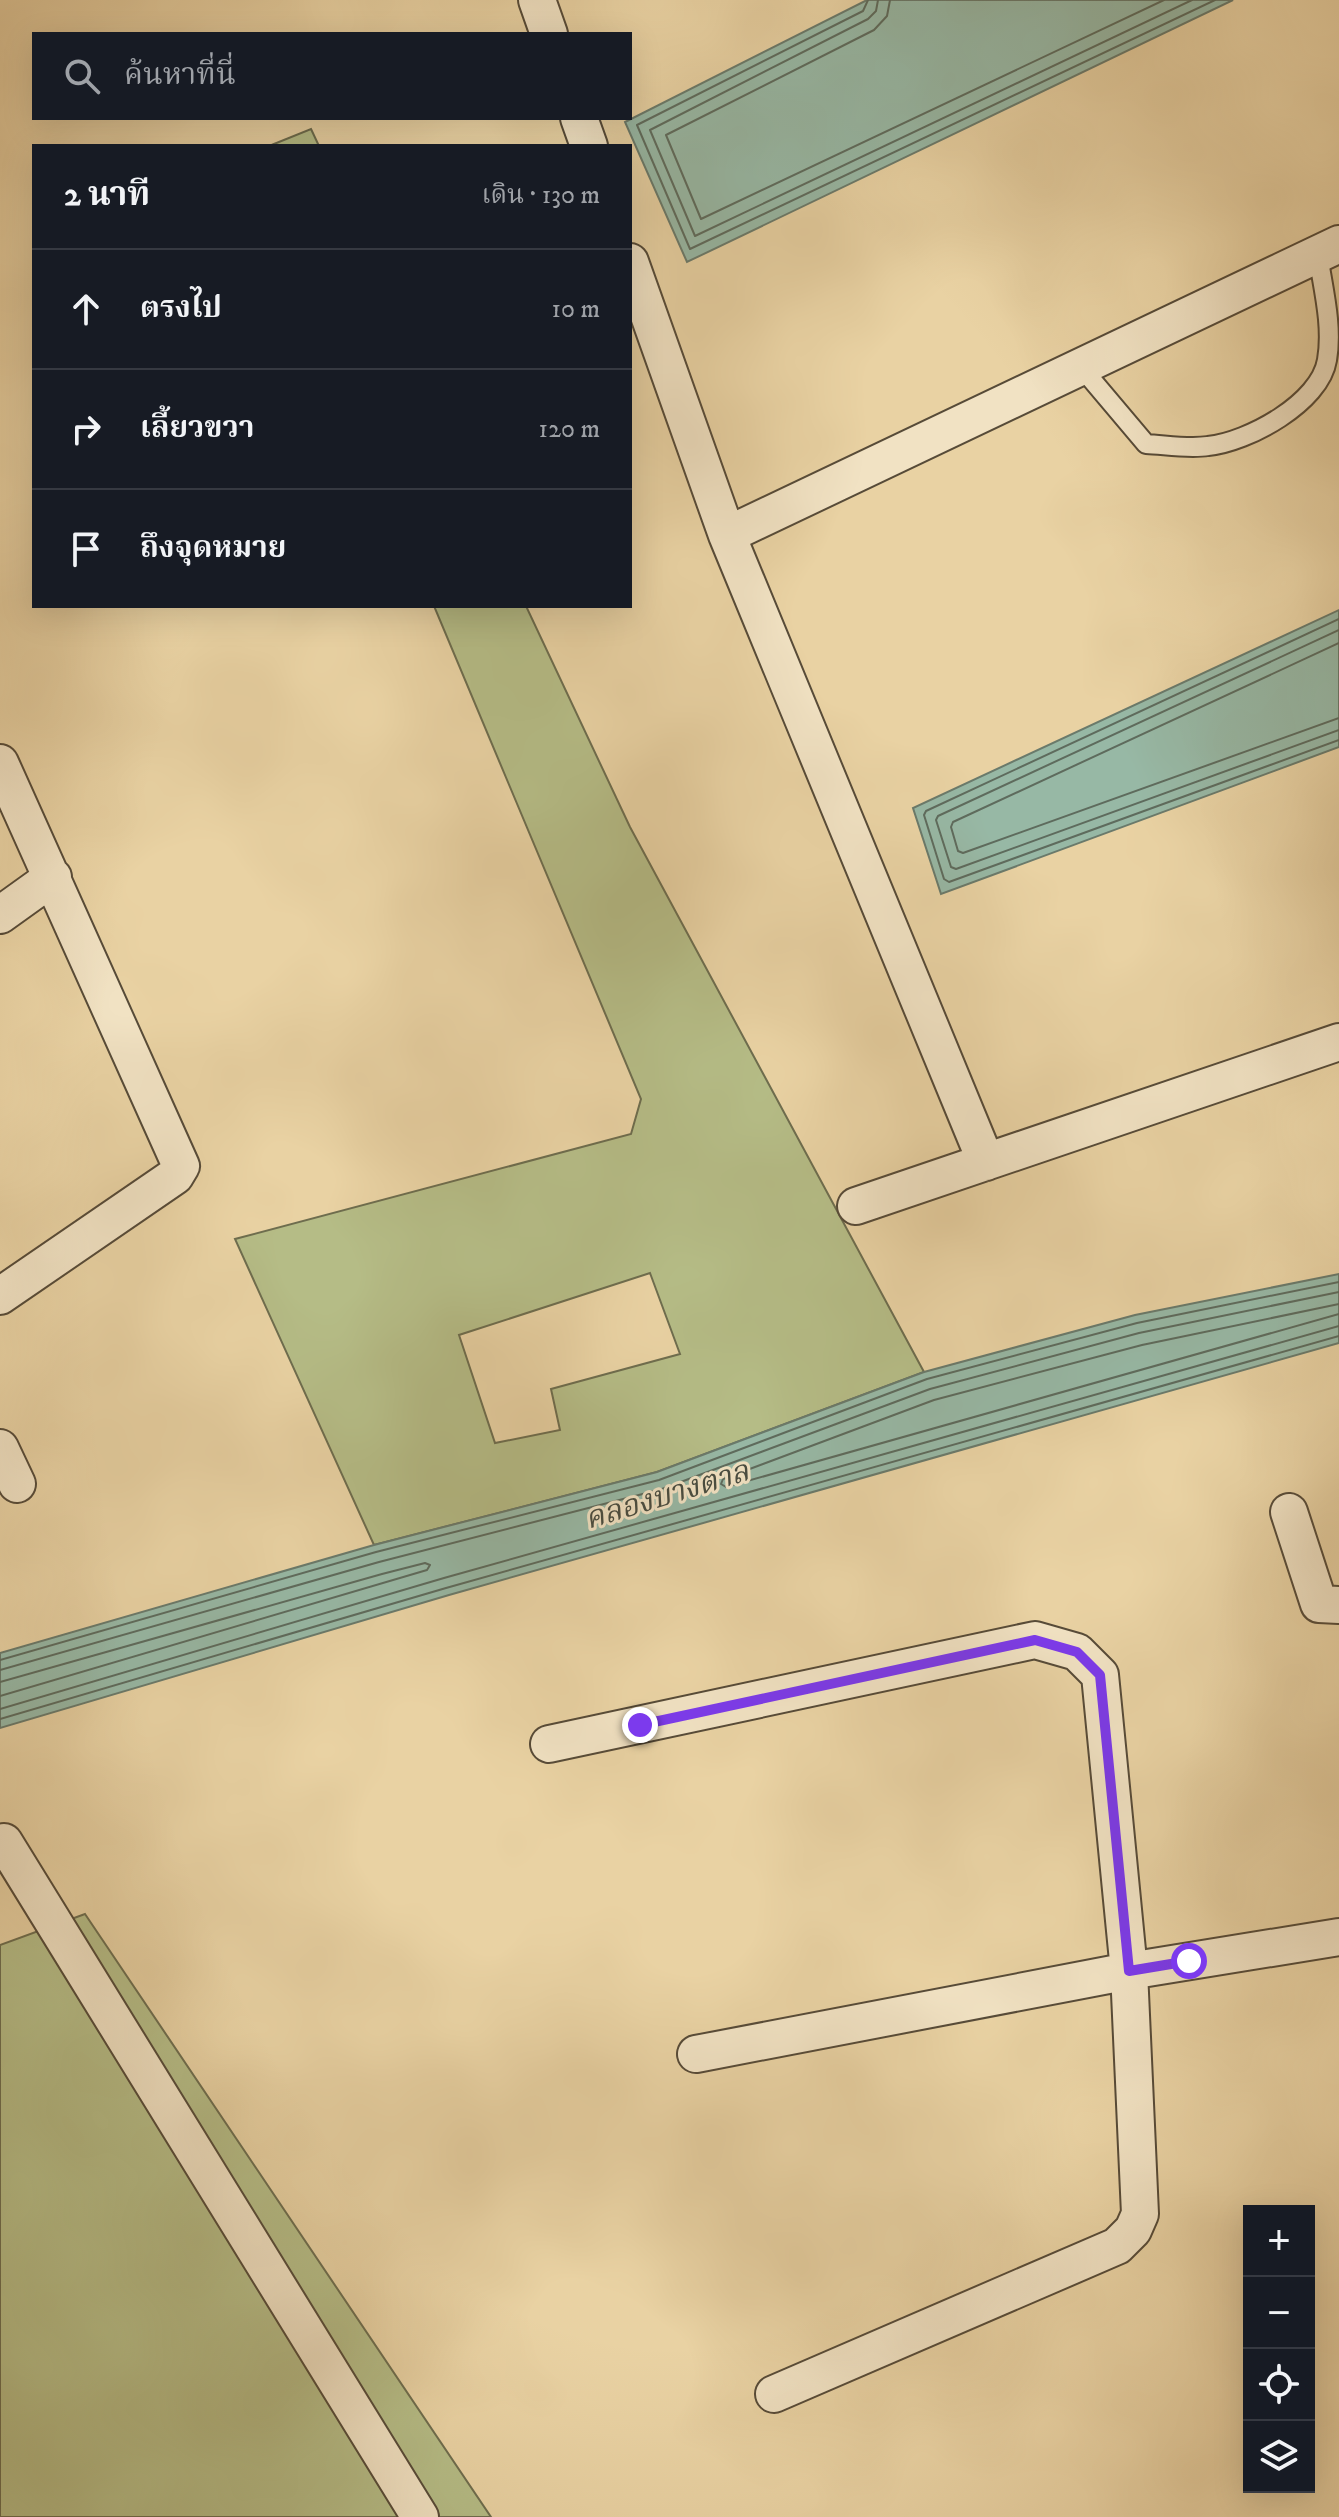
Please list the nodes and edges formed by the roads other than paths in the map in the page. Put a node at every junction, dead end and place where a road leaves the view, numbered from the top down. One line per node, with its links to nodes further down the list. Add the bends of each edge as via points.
1 (537, 0): 2 (street)
2 (548, 32)
3 (580, 120): 4 (street)
4 (588, 144)
5 (1329, 250): 7 (street); 7 (lane, via 1327,362 1307,399 1259,429 1209,446 1146,444)
6 (632, 268): 8 (street)
7 (1081, 367): 8 (street)
8 (727, 535): 13 (street)
9 (0, 763): 10 (street)
10 (53, 877): 11 (street); 15 (street, via 181,1166 175,1176)
11 (0, 915)
12 (1339, 1042): 13 (street)
13 (986, 1162): 14 (street)
14 (856, 1206)
15 (0, 1296)
16 (0, 1448): 17 (street)
17 (17, 1484)
18 (1289, 1512): 19 (street, via 1319,1604)
19 (1339, 1605)
20 (549, 1744): 23 (street, via 1035,1640 1062,1646 1077,1652 1100,1675)
21 (4, 1842): 26 (street)
22 (1339, 1937): 23 (street)
23 (1129, 1971): 24 (street); 25 (street, via 1140,2214 1133,2230 1117,2246)
24 (696, 2054)
25 (774, 2394)
26 (420, 2517)

